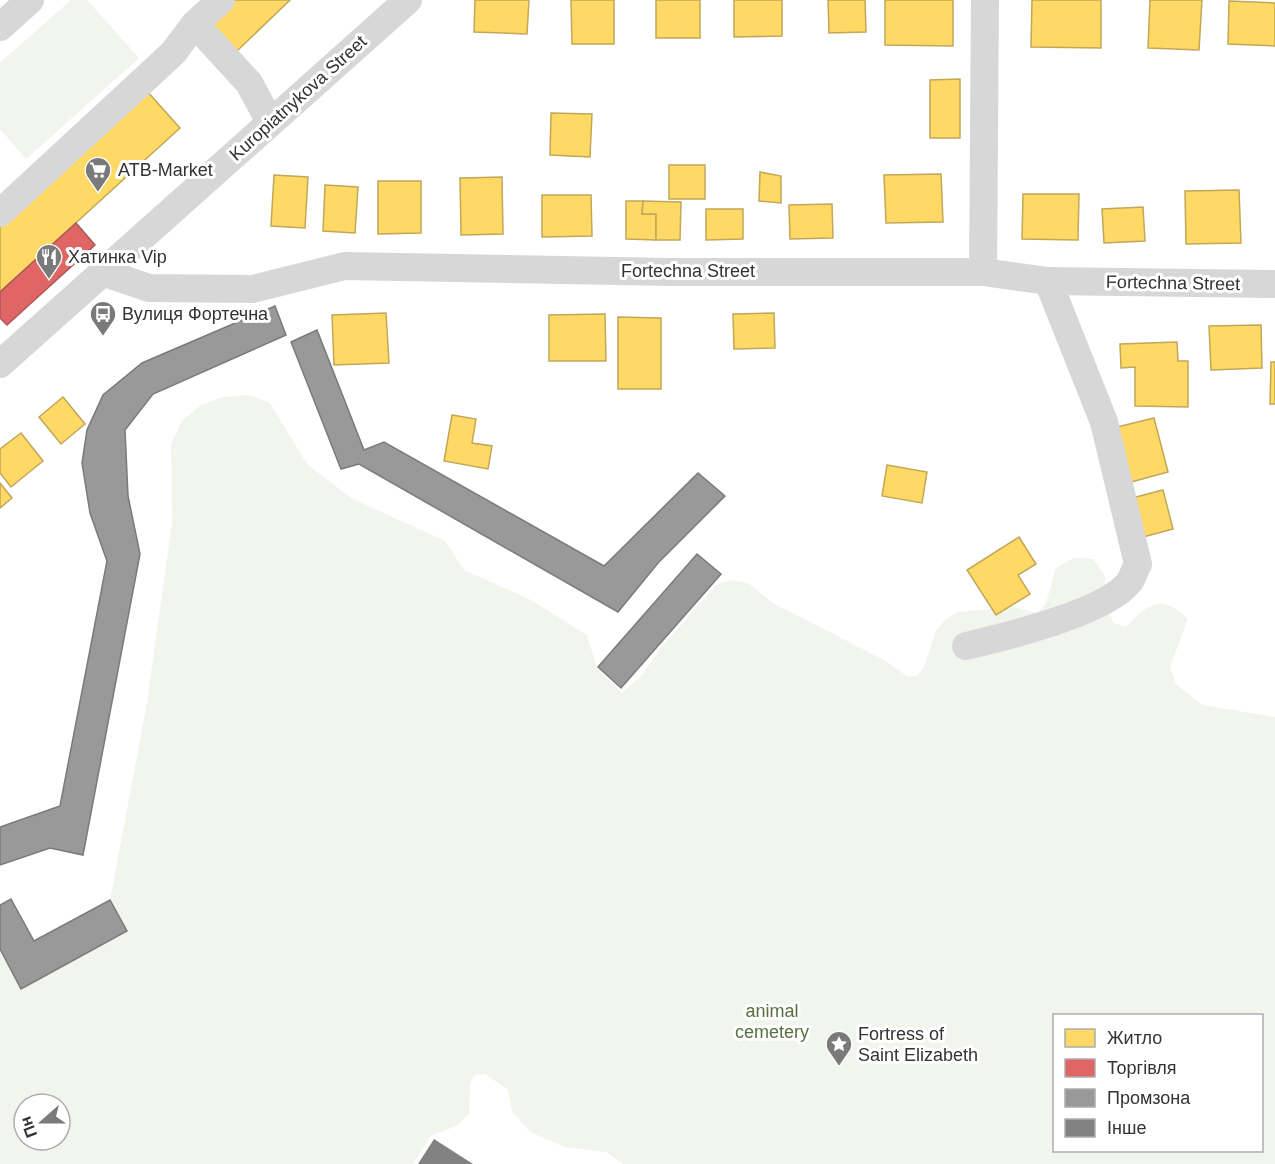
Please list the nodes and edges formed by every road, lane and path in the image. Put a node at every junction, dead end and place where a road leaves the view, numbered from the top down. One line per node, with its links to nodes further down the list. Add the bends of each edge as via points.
1 (30, 0): 6 (street)
2 (221, 0): 5 (street)
3 (408, 0): 7 (street, Kuropiatnykova Street)
4 (985, 0): 9 (street)
5 (195, 24): 7 (street, via 249,83); 8 (street, via 173,53)
6 (0, 27)
7 (270, 122): 10 (street, Kuropiatnykova Street)
8 (0, 213)
9 (983, 272): 10 (street, Fortechna Street, via 345,266 253,289 149,288); 11 (street, Fortechna Street)
10 (105, 273): 13 (street, Kuropiatnykova Street)
11 (1048, 281): 12 (street, Fortechna Street); 14 (street, via 1104,422 1138,564 1130,581 1114,596 1052,623)
12 (1275, 284)
13 (0, 364)
14 (966, 646)

